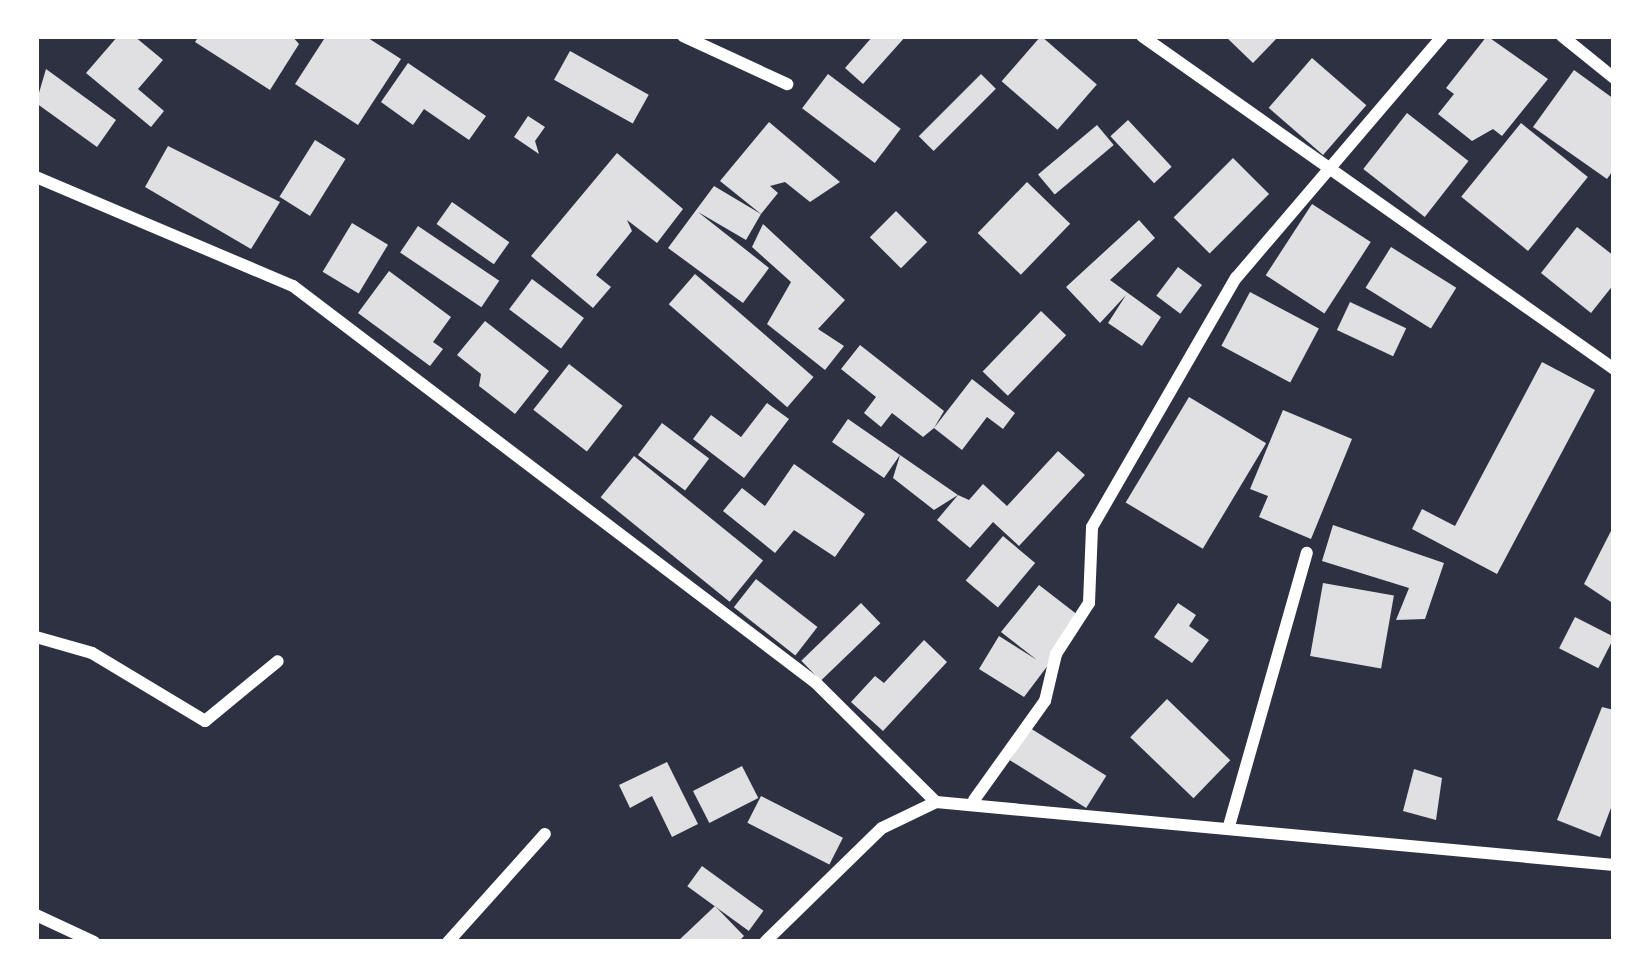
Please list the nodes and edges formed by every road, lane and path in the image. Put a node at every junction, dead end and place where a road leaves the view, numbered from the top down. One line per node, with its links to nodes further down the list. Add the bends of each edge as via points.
1 (683, 36): 6 (street)
2 (1443, 36): 7 (street)
3 (1562, 36): 5 (street)
4 (1150, 38): 7 (street)
5 (1614, 78)
6 (787, 85)
7 (1324, 172): 9 (street); 13 (street, via 1236,278 1092,527 1083,619 1056,654 1030,728)
8 (36, 177): 14 (street, via 292,286 816,683)
9 (1614, 370)
10 (1307, 553): 15 (street)
11 (36, 637): 12 (street, via 92,653 206,721)
12 (278, 661)
13 (974, 800): 14 (street); 15 (street)
14 (936, 802): 21 (street, via 882,828)
15 (1228, 826): 17 (street)
16 (544, 834): 20 (street)
17 (1614, 865)
18 (36, 915): 19 (street)
19 (94, 942)
20 (448, 942)
21 (765, 942)

